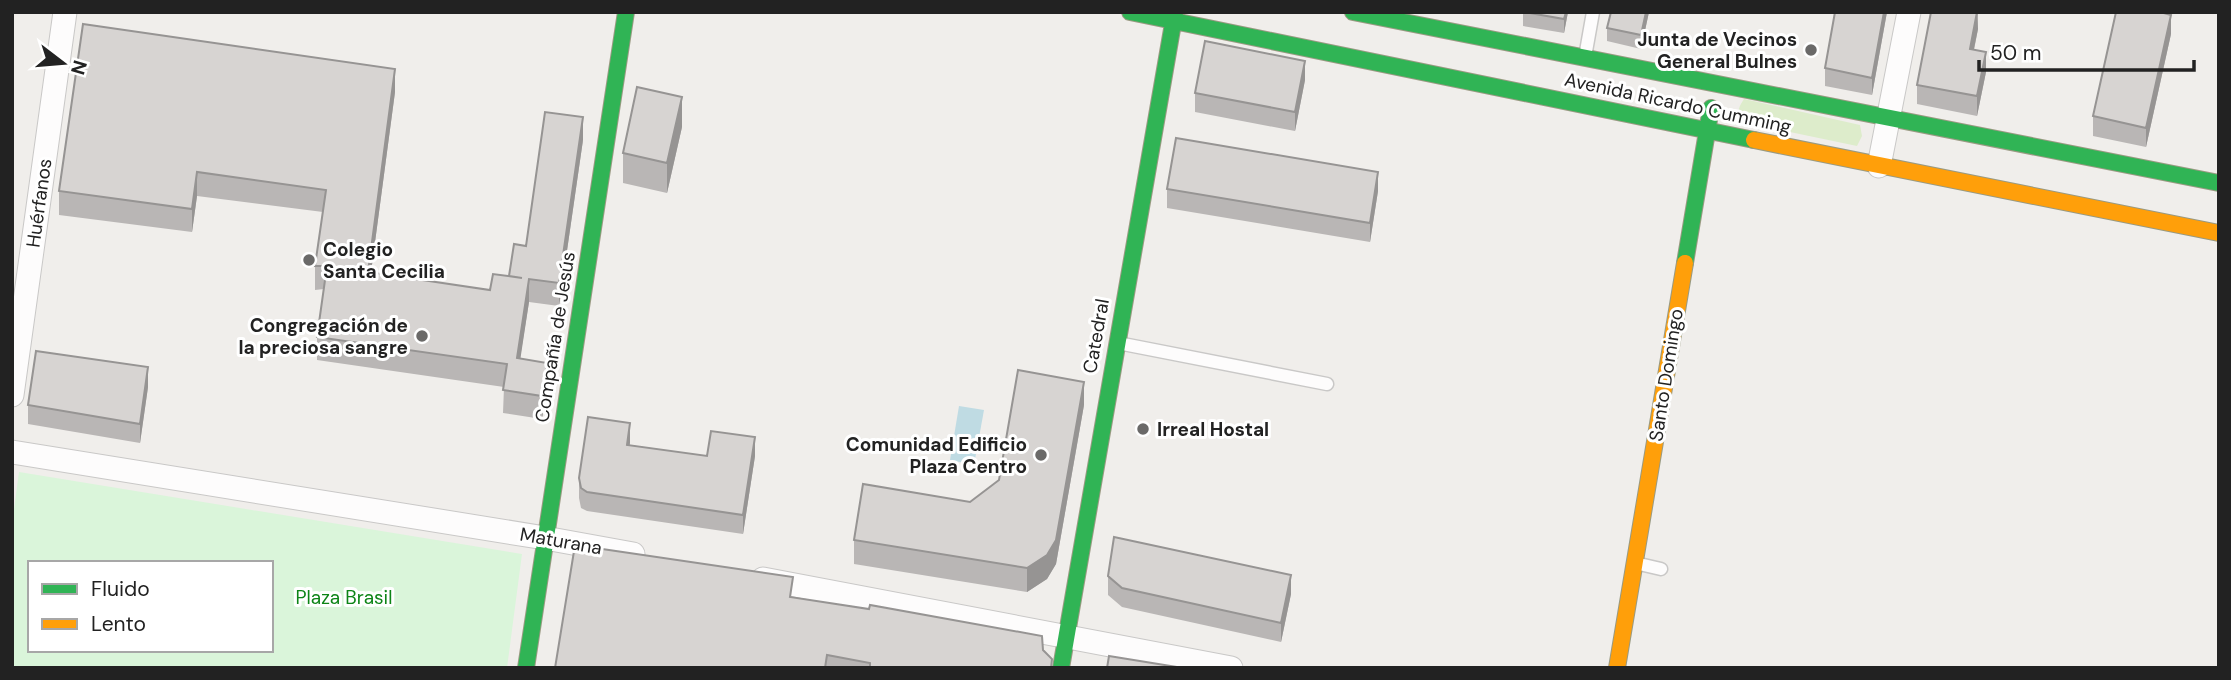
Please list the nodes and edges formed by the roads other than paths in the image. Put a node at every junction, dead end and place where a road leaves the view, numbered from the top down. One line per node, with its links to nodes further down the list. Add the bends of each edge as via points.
1 (65, 12): 17 (street, Huérfanos)
2 (626, 12): 19 (main road, Compañía de Jesús)
3 (1130, 12): 7 (main road, Avenida Ricardo Cumming)
4 (1353, 12): 8 (main road, Avenida Ricardo Cumming)
5 (1593, 12): 8 (lane)
6 (1909, 12): 10 (street)
7 (1174, 17): 11 (main road, Avenida Ricardo Cumming); 15 (main road, Catedral)
8 (1585, 57): 9 (main road, Avenida Ricardo Cumming)
9 (1716, 83): 10 (main road, Avenida Ricardo Cumming); 11 (main road, Santo Domingo)
10 (1888, 119): 12 (street); 13 (main road, Avenida Ricardo Cumming)
11 (1706, 130): 12 (main road, Avenida Ricardo Cumming); 21 (main road, Santo Domingo)
12 (1880, 166): 14 (main road, Avenida Ricardo Cumming)
13 (2219, 183)
14 (2219, 233)
15 (1116, 343): 16 (lane); 24 (main road, Catedral)
16 (1327, 384)
17 (12, 395)
18 (12, 452): 19 (street, Maturana)
19 (545, 538): 20 (street, Maturana); 25 (main road, Compañía de Jesús)
20 (660, 560)
21 (1634, 563): 22 (lane); 28 (main road, Santo Domingo)
22 (1661, 569)
23 (741, 575): 24 (street)
24 (1066, 636): 26 (main road, Catedral); 27 (street)
25 (526, 668)
26 (1061, 668)
27 (1231, 668)
28 (1617, 668)

